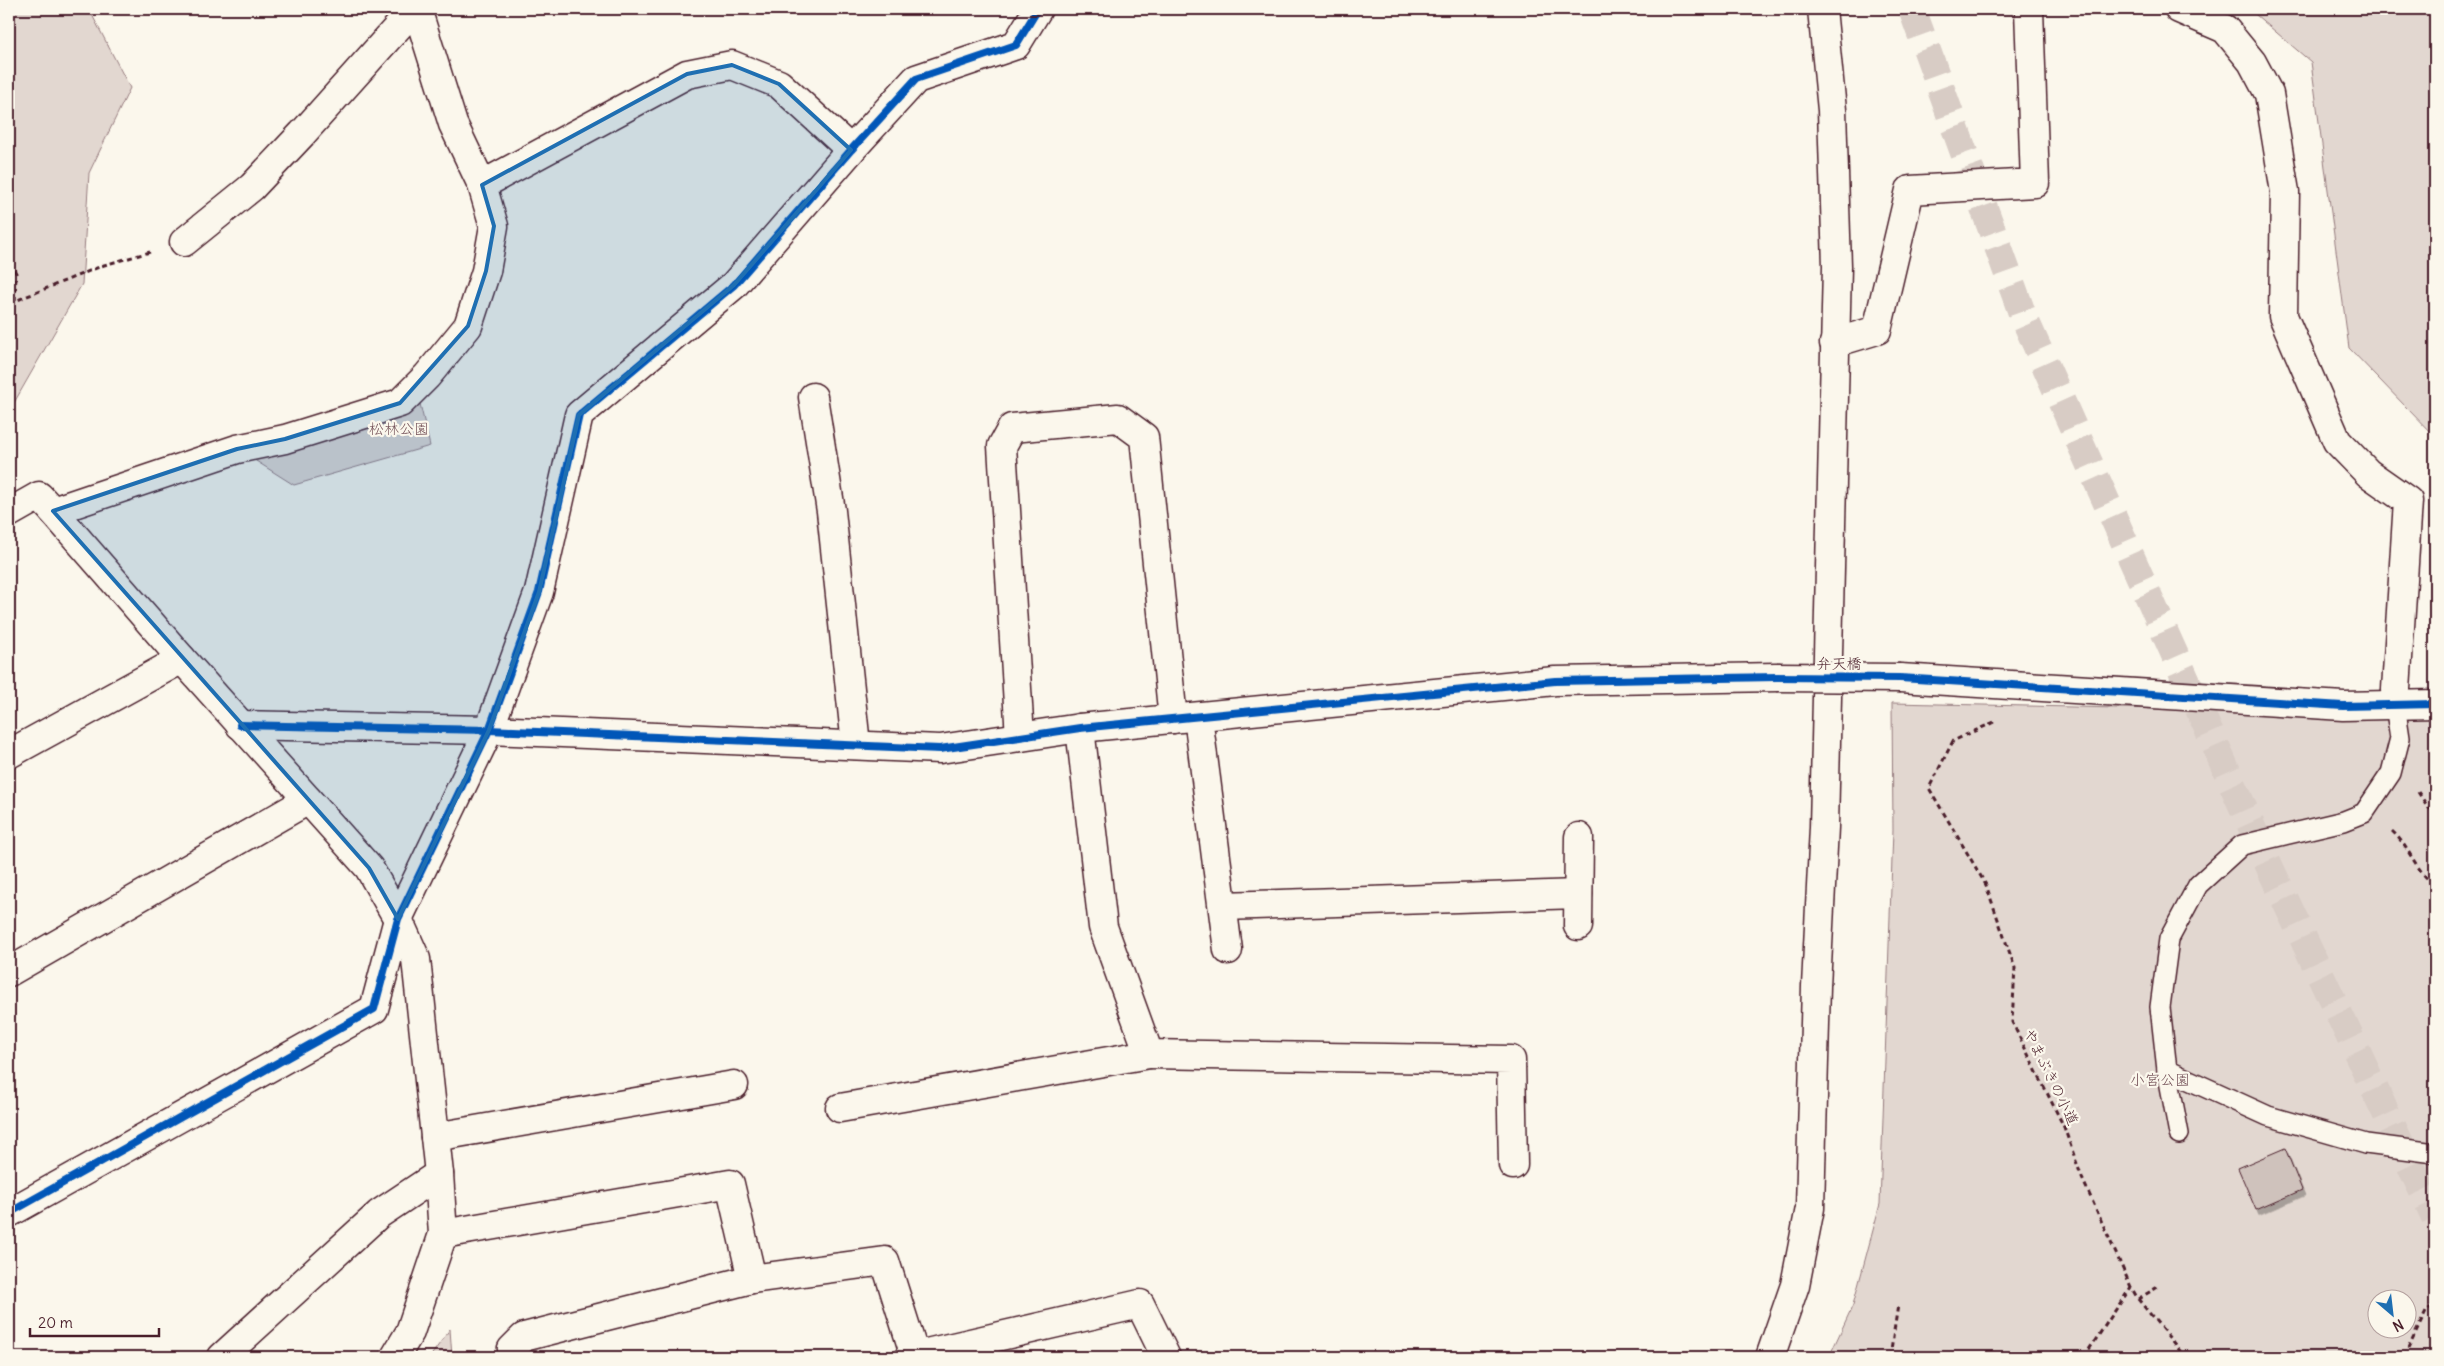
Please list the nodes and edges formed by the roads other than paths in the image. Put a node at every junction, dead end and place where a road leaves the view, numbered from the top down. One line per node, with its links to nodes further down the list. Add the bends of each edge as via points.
1 (415, 9): 7 (street, via 453,124); 8 (street, via 252,187)
2 (1038, 9): 6 (street, via 1016,46 916,79)
3 (1822, 9): 9 (street, via 1832,120 1836,266)
4 (2029, 9): 9 (street, via 2035,184 1910,190 1877,330)
5 (2179, 9): 15 (street, via 2225,29 2252,62 2269,94 2285,192 2283,316 2337,441 2368,473 2408,501)
6 (851, 150): 7 (street, via 779,84 732,65 687,74); 19 (street, via 734,285 579,415 539,592)
7 (482, 185): 11 (street, via 494,226 486,271 468,326 400,403 285,439 237,449)
8 (184, 242)
9 (1834, 343): 48 (street, via 1824,827 1810,1208 1795,1285)
10 (813, 397): 21 (street, via 831,511)
11 (53, 511): 12 (street, via 38,496); 13 (street)
12 (9, 513)
13 (182, 659): 17 (street); 22 (street)
14 (2435, 704): 15 (street, 弁天橋)
15 (2395, 705): 16 (street, 弁天橋, bridge, via 2343,706 1900,678 1778,677 1555,681); 32 (lane, via 2400,738 2391,773 2364,813 2242,845 2198,885 2170,939 2160,1007)
16 (1185, 718): 18 (street, 弁天橋); 20 (street, via 1144,437 1118,418 1012,428 1002,446); 26 (street)
17 (240, 725): 19 (street, 弁天橋); 23 (street)
18 (1080, 728): 20 (street, 弁天橋); 31 (street, via 1103,927)
19 (489, 730): 21 (street, 弁天橋); 27 (street)
20 (1020, 737): 21 (street, 弁天橋, via 940,749)
21 (856, 745)
22 (9, 754)
23 (308, 800): 27 (street, via 369,868); 30 (street)
24 (1579, 837): 25 (street)
25 (1578, 894): 26 (street); 28 (street)
26 (1222, 906): 29 (street)
27 (398, 919): 36 (street, via 416,960); 40 (street, via 374,1009)
28 (1578, 926)
29 (1228, 950)
30 (9, 972)
31 (1149, 1054): 34 (street); 38 (street, via 1511,1060)
32 (2167, 1070): 35 (lane); 37 (lane, via 2268,1116 2366,1144)
33 (734, 1085): 36 (street)
34 (840, 1108)
35 (2178, 1134)
36 (435, 1137): 39 (street)
37 (2435, 1153)
38 (1513, 1165)
39 (439, 1174): 41 (street); 43 (street, via 379,1214)
40 (9, 1213)
41 (443, 1234): 42 (street, via 730,1184); 44 (street, via 410,1332)
42 (752, 1279): 45 (street, via 524,1337 512,1349); 46 (street, via 885,1261)
43 (222, 1357)
44 (395, 1357)
45 (515, 1357)
46 (912, 1357): 47 (street, via 1140,1304)
47 (1166, 1357)
48 (1770, 1357)

